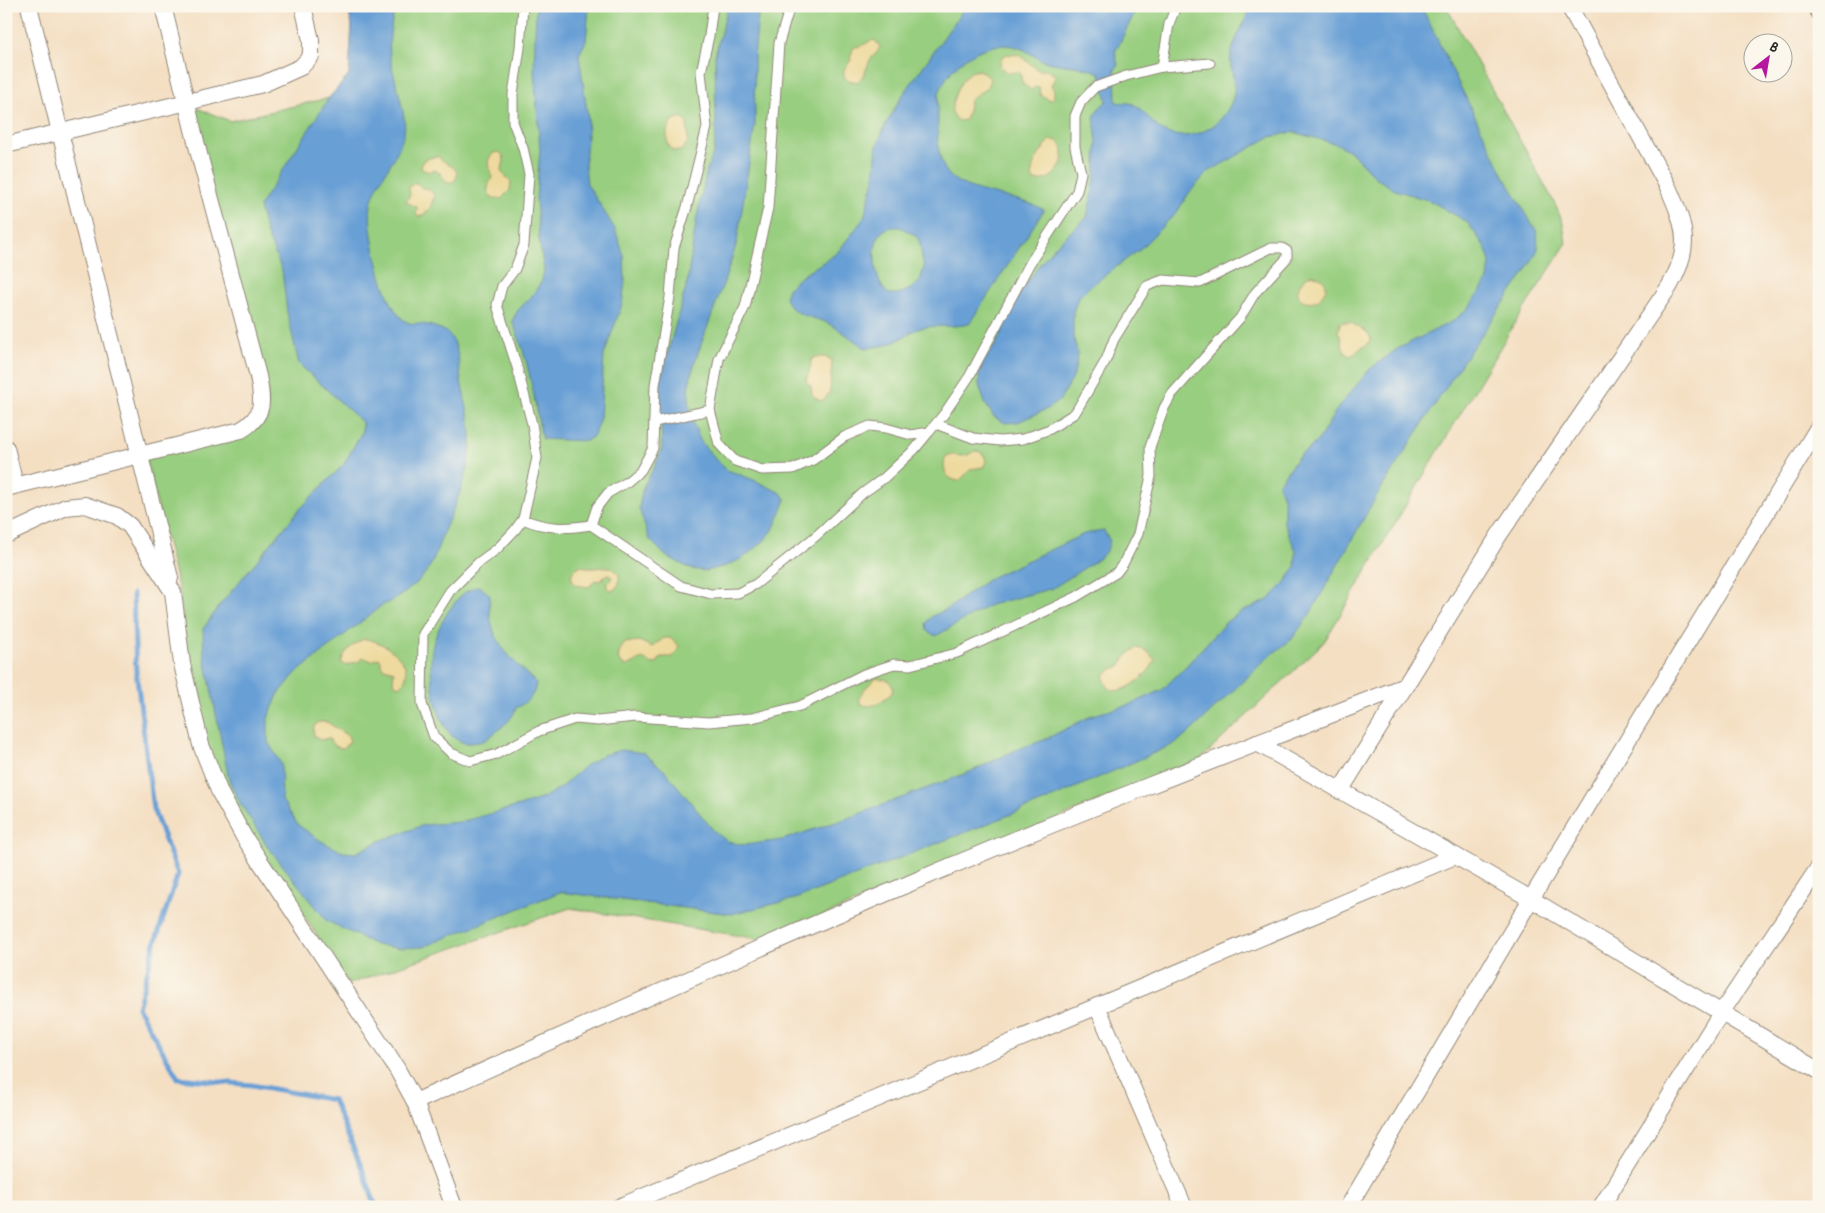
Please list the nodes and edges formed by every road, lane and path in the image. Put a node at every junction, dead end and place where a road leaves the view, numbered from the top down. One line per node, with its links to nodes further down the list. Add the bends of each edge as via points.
1 (30, 6): 14 (street)
2 (163, 6): 13 (street)
3 (303, 6): 13 (street, via 311,40 311,56 301,67 263,84)
4 (523, 6): 24 (lane, via 513,122 529,174 524,245 514,269 502,286 496,305 517,368 537,458)
5 (713, 6): 17 (lane, via 701,72 706,127 674,248 670,297 654,385)
6 (790, 6): 16 (lane, via 779,43 768,208 745,307 719,360)
7 (1176, 6): 12 (lane, via 1169,24)
8 (1569, 6): 28 (street, via 1668,187 1685,233 1683,255 1669,287 1499,535)
9 (1816, 6): 10 (street)
10 (1819, 12)
11 (1210, 64): 12 (lane)
12 (1162, 66): 18 (lane, via 1095,87 1081,102 1075,116 1081,173 1077,191 1030,263 969,377)
13 (187, 102): 14 (street); 22 (street, via 258,376 261,406 253,420 241,430)
14 (60, 132): 15 (street); 22 (street)
15 (6, 146)
16 (706, 410): 17 (lane); 20 (lane, via 718,444 735,461 762,470 793,469 813,460 844,437 870,426 911,435)
17 (656, 422): 25 (lane, via 653,448 641,470 608,493 597,507)
18 (936, 424): 20 (lane); 24 (lane, via 974,438 1000,441 1023,439 1050,428 1075,413 1106,360 1114,339 1147,286 1163,280 1200,283 1271,248 1287,251 1287,258 1255,293 1240,318 1172,394 1164,408 1150,447 1151,476 1138,534 1116,573 1068,601 957,653 910,665 894,664 864,674 800,706 752,718 709,722 635,717 598,721 575,719 539,731 497,754 470,761 451,753 434,737 422,704 423,634 450,591)
19 (1819, 426): 33 (street)
20 (929, 432): 25 (lane, via 909,455 816,536 756,584 738,593 711,594 681,586)
21 (6, 448): 23 (street)
22 (139, 454): 23 (street); 27 (street)
23 (11, 487)
24 (523, 519): 25 (lane, via 538,526 570,528)
25 (591, 525)
26 (6, 535): 27 (street, via 66,507 85,505 118,516 130,526)
27 (174, 592): 37 (street, via 182,664 201,745 220,793 244,837 397,1069)
28 (1405, 686): 29 (street); 30 (street)
29 (1257, 743): 30 (street); 37 (street, via 895,890)
30 (1340, 791): 31 (street)
31 (1455, 856): 33 (street); 34 (street)
32 (1819, 867): 35 (street)
33 (1531, 899): 35 (street); 41 (street)
34 (1097, 1006): 39 (street); 40 (street)
35 (1721, 1013): 36 (street); 42 (street)
36 (1819, 1071)
37 (415, 1102): 38 (street)
38 (454, 1207)
39 (619, 1207)
40 (1184, 1207)
41 (1348, 1207)
42 (1602, 1207)

